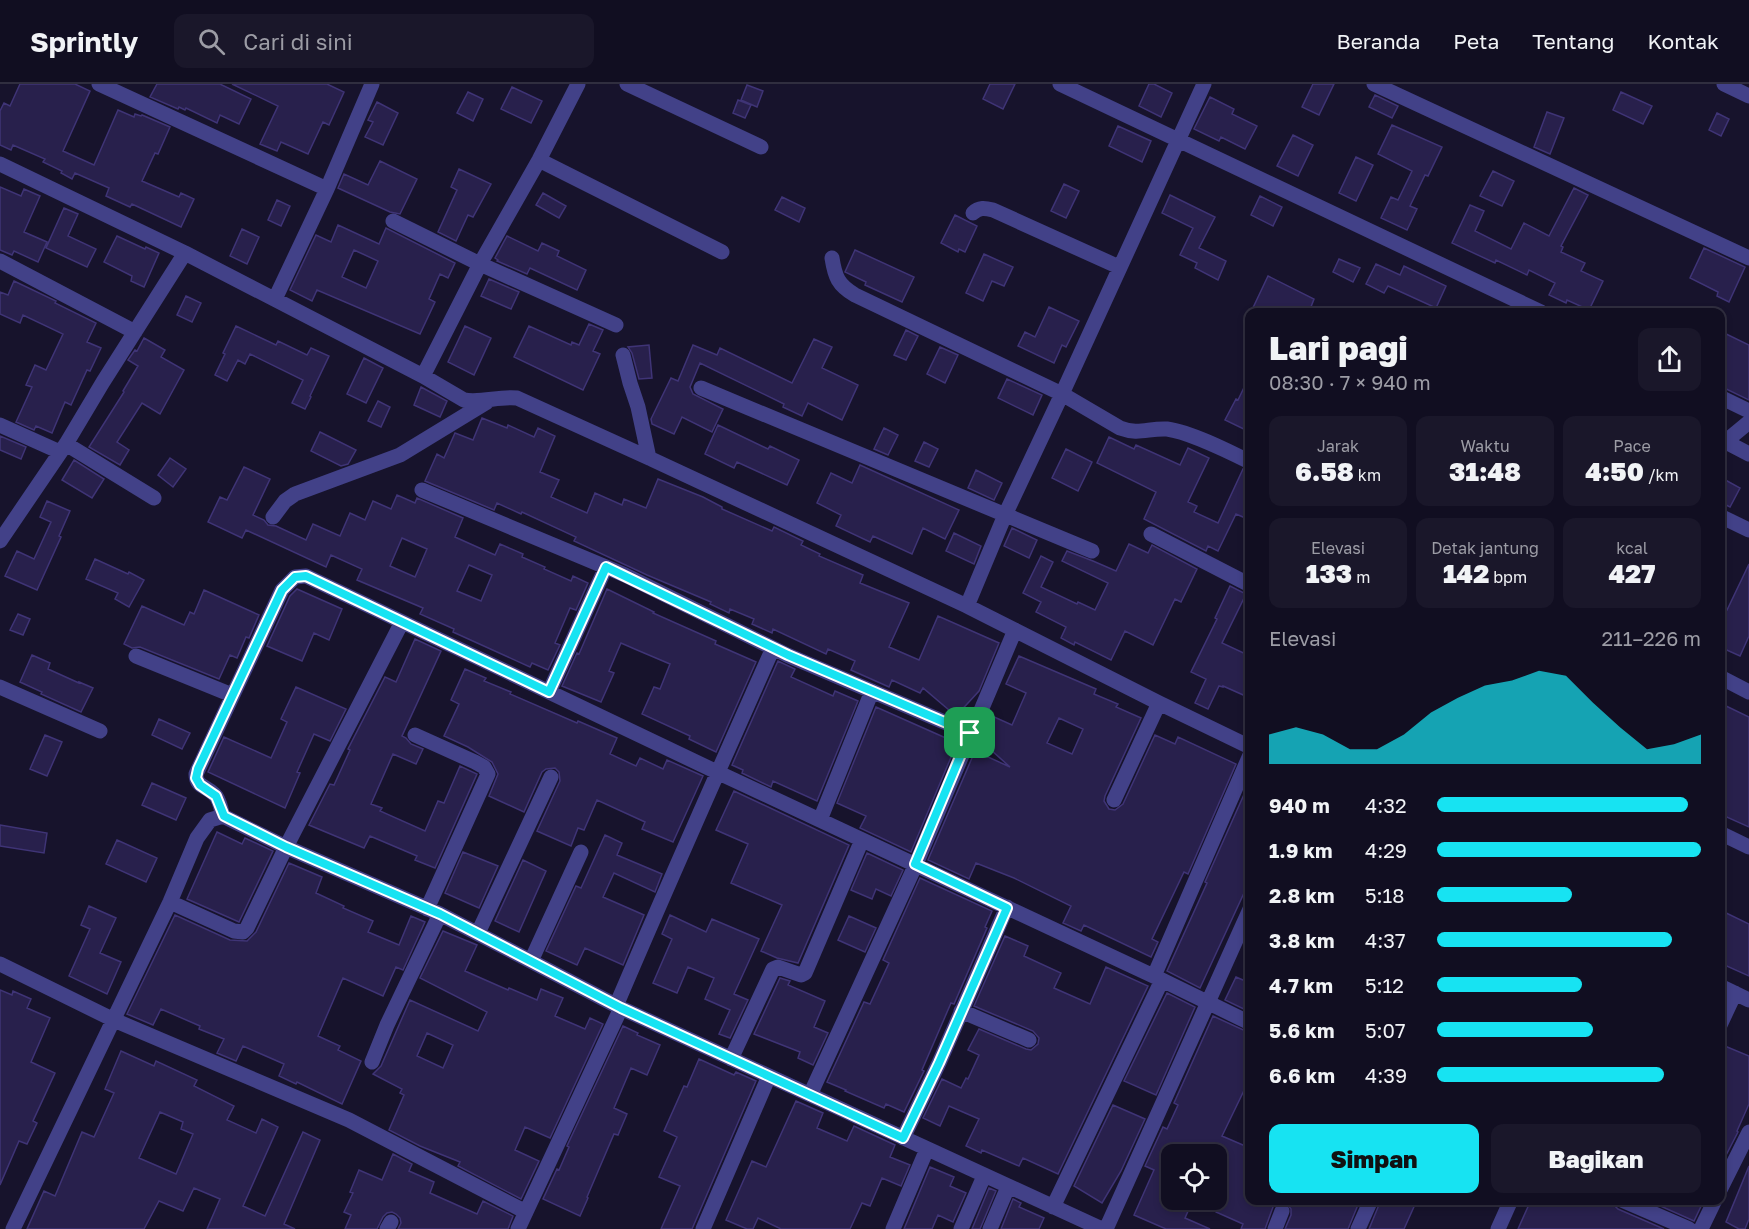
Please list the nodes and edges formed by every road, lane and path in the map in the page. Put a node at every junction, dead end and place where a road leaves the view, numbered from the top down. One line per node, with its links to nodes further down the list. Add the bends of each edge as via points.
1 (99, 84): 14 (street)
2 (372, 84): 14 (street)
3 (578, 84): 12 (street)
4 (627, 84): 11 (street)
5 (1060, 84): 10 (street)
6 (1204, 84): 10 (street)
7 (1374, 84): 20 (street)
8 (1724, 84): 9 (street)
9 (1749, 96)
10 (1178, 140): 23 (street); 25 (street)
11 (761, 147)
12 (539, 160): 17 (street); 22 (street)
13 (0, 164): 18 (street)
14 (327, 189): 24 (street)
15 (973, 213): 23 (street, via 983,208 993,210)
16 (393, 222): 22 (street)
17 (722, 252)
18 (185, 253): 24 (street); 27 (street)
19 (832, 258): 31 (street, via 834,274 843,288)
20 (1749, 258)
21 (0, 261): 27 (street)
22 (480, 264): 26 (street); 29 (street)
23 (1119, 267): 31 (street)
24 (275, 299): 29 (street)
25 (1533, 308)
26 (616, 325)
27 (135, 332): 39 (street)
28 (623, 355): 41 (street)
29 (423, 376): 33 (street, via 464,400)
30 (701, 388): 45 (street)
31 (1062, 394): 42 (street, via 1120,428 1168,429); 45 (street)
32 (1725, 399): 34 (street)
33 (490, 400): 41 (street, via 517,398); 46 (street, via 400,455 295,494)
34 (1749, 411)
35 (1749, 422): 37 (street)
36 (0, 425): 39 (street)
37 (1725, 442)
38 (1725, 445): 40 (street)
39 (63, 448): 44 (street); 50 (street)
40 (1749, 454)
41 (649, 458): 54 (street)
42 (1245, 460)
43 (422, 490): 52 (street)
44 (154, 498)
45 (1005, 515): 51 (street); 54 (street)
46 (273, 517)
47 (1725, 518): 48 (street)
48 (1749, 530)
49 (1150, 534): 53 (street)
50 (0, 542)
51 (1092, 551)
52 (606, 567): 57 (street); 62 (street)
53 (1245, 582)
54 (968, 606): 56 (street)
55 (402, 622): 62 (street); 64 (street, via 306,576 295,577 282,590); 78 (street)
56 (1016, 630): 65 (street); 67 (street)
57 (773, 648): 61 (street); 71 (street)
58 (136, 656): 64 (street)
59 (1725, 680): 63 (street)
60 (0, 687): 66 (street)
61 (872, 691): 67 (street); 75 (street)
62 (549, 692): 71 (street)
63 (1749, 692)
64 (232, 695): 74 (street, via 196,774 200,785 216,796)
65 (1159, 703): 69 (street); 73 (street)
66 (100, 730)
67 (970, 733): 81 (street)
68 (415, 735): 84 (street, via 475,762 488,774)
69 (1245, 745)
70 (1245, 767): 89 (street)
71 (719, 773): 75 (street); 93 (street, via 670,879)
72 (551, 777): 86 (street)
73 (1114, 800)
74 (224, 816): 78 (street); 82 (street, via 210,820 202,828)
75 (820, 820): 77 (street)
76 (1725, 835): 79 (street)
77 (862, 840): 81 (street); 98 (street, via 805,973 773,969)
78 (286, 847): 82 (street, via 243,932); 84 (street)
79 (1749, 847)
80 (581, 852): 87 (street)
81 (915, 864): 83 (street); 101 (street)
82 (170, 902): 95 (street)
83 (1007, 908): 89 (street); 94 (street)
84 (433, 912): 86 (street); 99 (street)
85 (1245, 920): 92 (street)
86 (478, 933): 87 (street)
87 (531, 961): 93 (street)
88 (0, 964): 95 (street)
89 (1158, 978): 92 (street); 112 (street)
90 (1728, 989): 91 (street)
91 (1749, 1000)
92 (1209, 1003): 96 (street); 121 (street)
93 (619, 1007): 98 (street); 114 (street)
94 (961, 1011): 97 (street); 103 (street)
95 (114, 1020): 114 (street, via 349,1120); 115 (street)
96 (1245, 1021)
97 (1029, 1040)
98 (731, 1059): 100 (street)
99 (372, 1062)
100 (769, 1076): 101 (street); 117 (street)
101 (810, 1095): 103 (street)
102 (1749, 1132): 106 (street)
103 (903, 1138): 104 (street)
104 (927, 1149): 105 (street); 118 (street)
105 (984, 1176): 107 (street); 119 (street)
106 (1725, 1180)
107 (1008, 1187): 112 (street); 120 (street)
108 (1369, 1205): 123 (street)
109 (1509, 1205): 124 (street)
110 (1634, 1205): 125 (street)
111 (1713, 1205): 126 (street)
112 (1053, 1207): 121 (street)
113 (1282, 1211): 122 (street)
114 (526, 1212): 116 (street)
115 (13, 1229)
116 (518, 1229)
117 (703, 1229)
118 (893, 1229)
119 (961, 1229)
120 (990, 1229)
121 (1104, 1229)
122 (1275, 1229)
123 (1358, 1229)
124 (1498, 1229)
125 (1689, 1229)
126 (1701, 1229)

